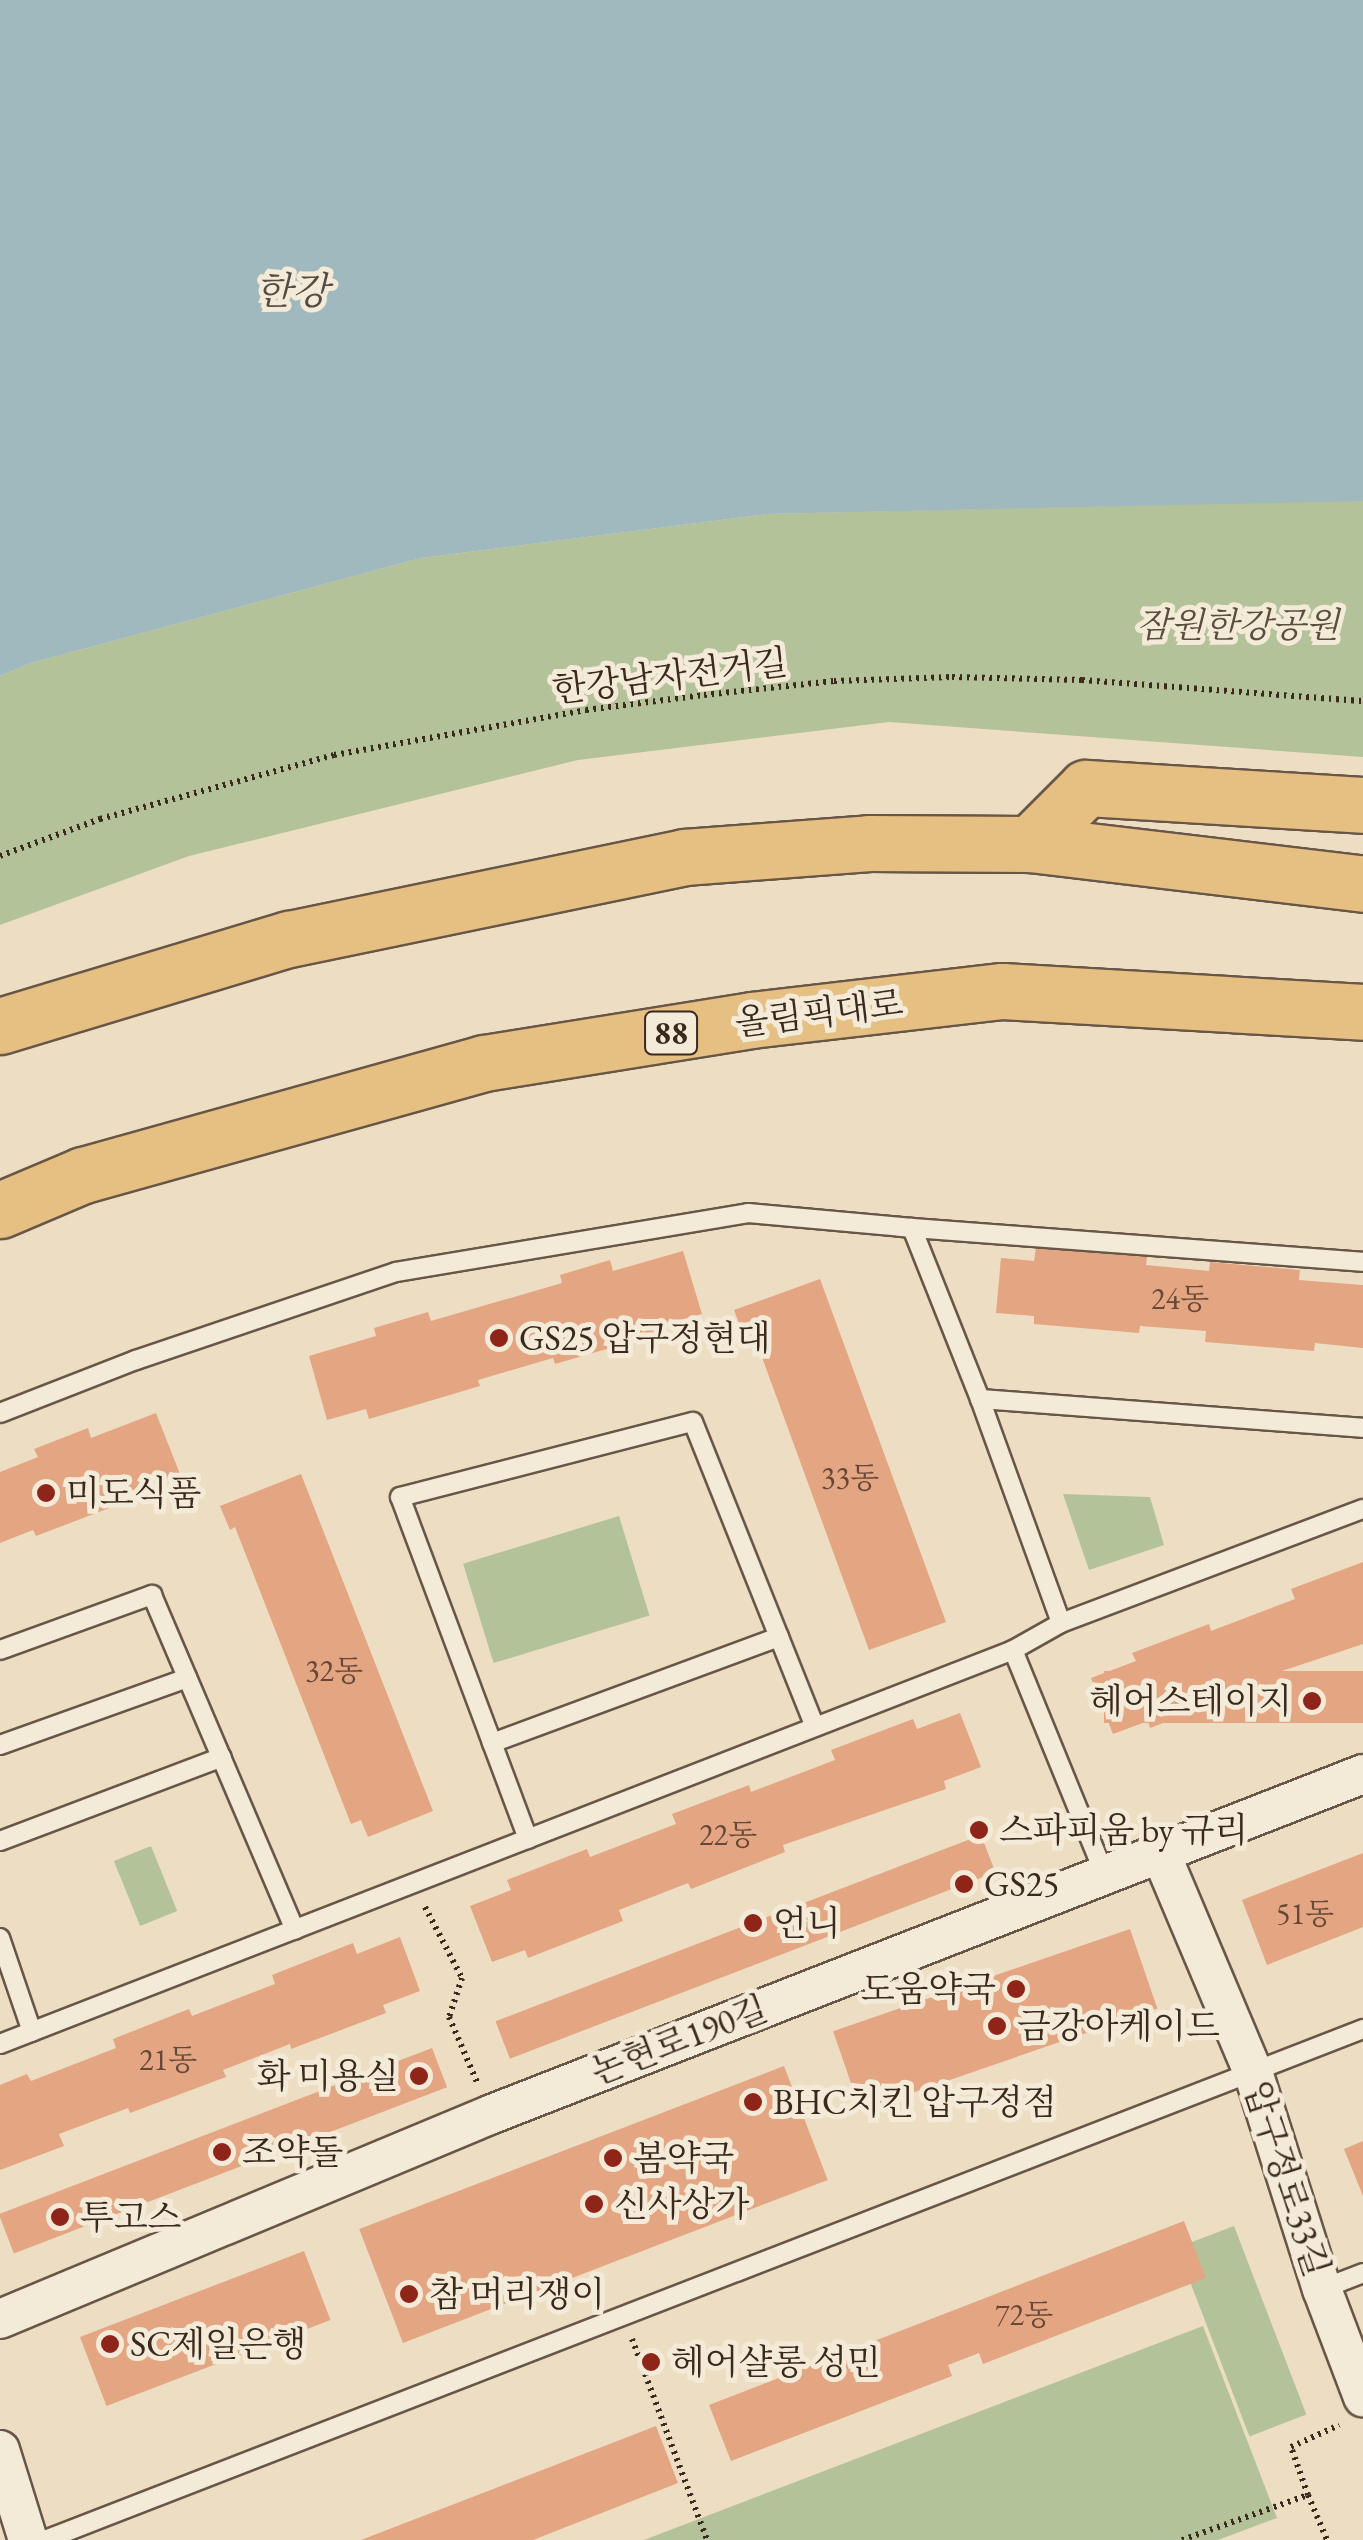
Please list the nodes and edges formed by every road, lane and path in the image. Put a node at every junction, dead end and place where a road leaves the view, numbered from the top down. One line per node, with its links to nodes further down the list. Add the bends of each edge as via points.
1 (1363, 700): 4 (path, 한강남자전거길, via 952,677 704,695 334,755 100,819)
2 (1363, 804): 3 (highway, via 1086,788)
3 (1030, 844): 5 (highway); 7 (highway, via 868,843 684,856 289,938)
4 (0, 856)
5 (1363, 884)
6 (1363, 1012): 8 (highway, 올림픽대로 / 88, via 1002,992 751,1020 484,1063 83,1175)
7 (0, 1026)
8 (0, 1210)
9 (912, 1228): 10 (lane); 11 (lane); 12 (lane, via 748,1214 396,1272)
10 (1363, 1262)
11 (980, 1400): 13 (lane); 15 (lane)
12 (0, 1413)
13 (1363, 1428)
14 (1363, 1509): 15 (lane)
15 (1061, 1623): 18 (lane)
16 (779, 1637): 20 (lane); 21 (lane); 21 (lane, via 693,1422 400,1497)
17 (0, 1650): 19 (lane, via 152,1595)
18 (1013, 1650): 20 (lane); 28 (lane)
19 (187, 1678): 22 (lane); 23 (lane)
20 (815, 1727): 25 (lane)
21 (492, 1743): 25 (lane)
22 (0, 1746)
23 (222, 1758): 26 (lane); 30 (lane)
24 (1363, 1774): 27 (street, 논현로190길)
25 (528, 1839): 29 (lane)
26 (0, 1841)
27 (1160, 1852): 28 (street, 논현로190길); 35 (street, 압구정로33길)
28 (1104, 1873): 40 (street, 논현로190길, via 492,2114)
29 (413, 1884): 30 (lane); 36 (path, via 462,1978 449,2017)
30 (294, 1930): 33 (lane)
31 (0, 1938): 33 (lane)
32 (1363, 2029): 35 (lane)
33 (32, 2032): 34 (lane)
34 (0, 2044)
35 (1254, 2075): 38 (street, 압구정로33길); 39 (lane)
36 (484, 2098)
37 (1363, 2273): 38 (lane)
38 (1322, 2288): 41 (street, 압구정로33길)
39 (623, 2314): 45 (lane); 46 (path)
40 (0, 2318)
41 (1356, 2408): 43 (path, via 1291,2446)
42 (0, 2450): 44 (street)
43 (1308, 2495): 47 (path); 48 (path)
44 (28, 2540)
45 (45, 2540)
46 (707, 2540)
47 (1182, 2540)
48 (1326, 2540)

